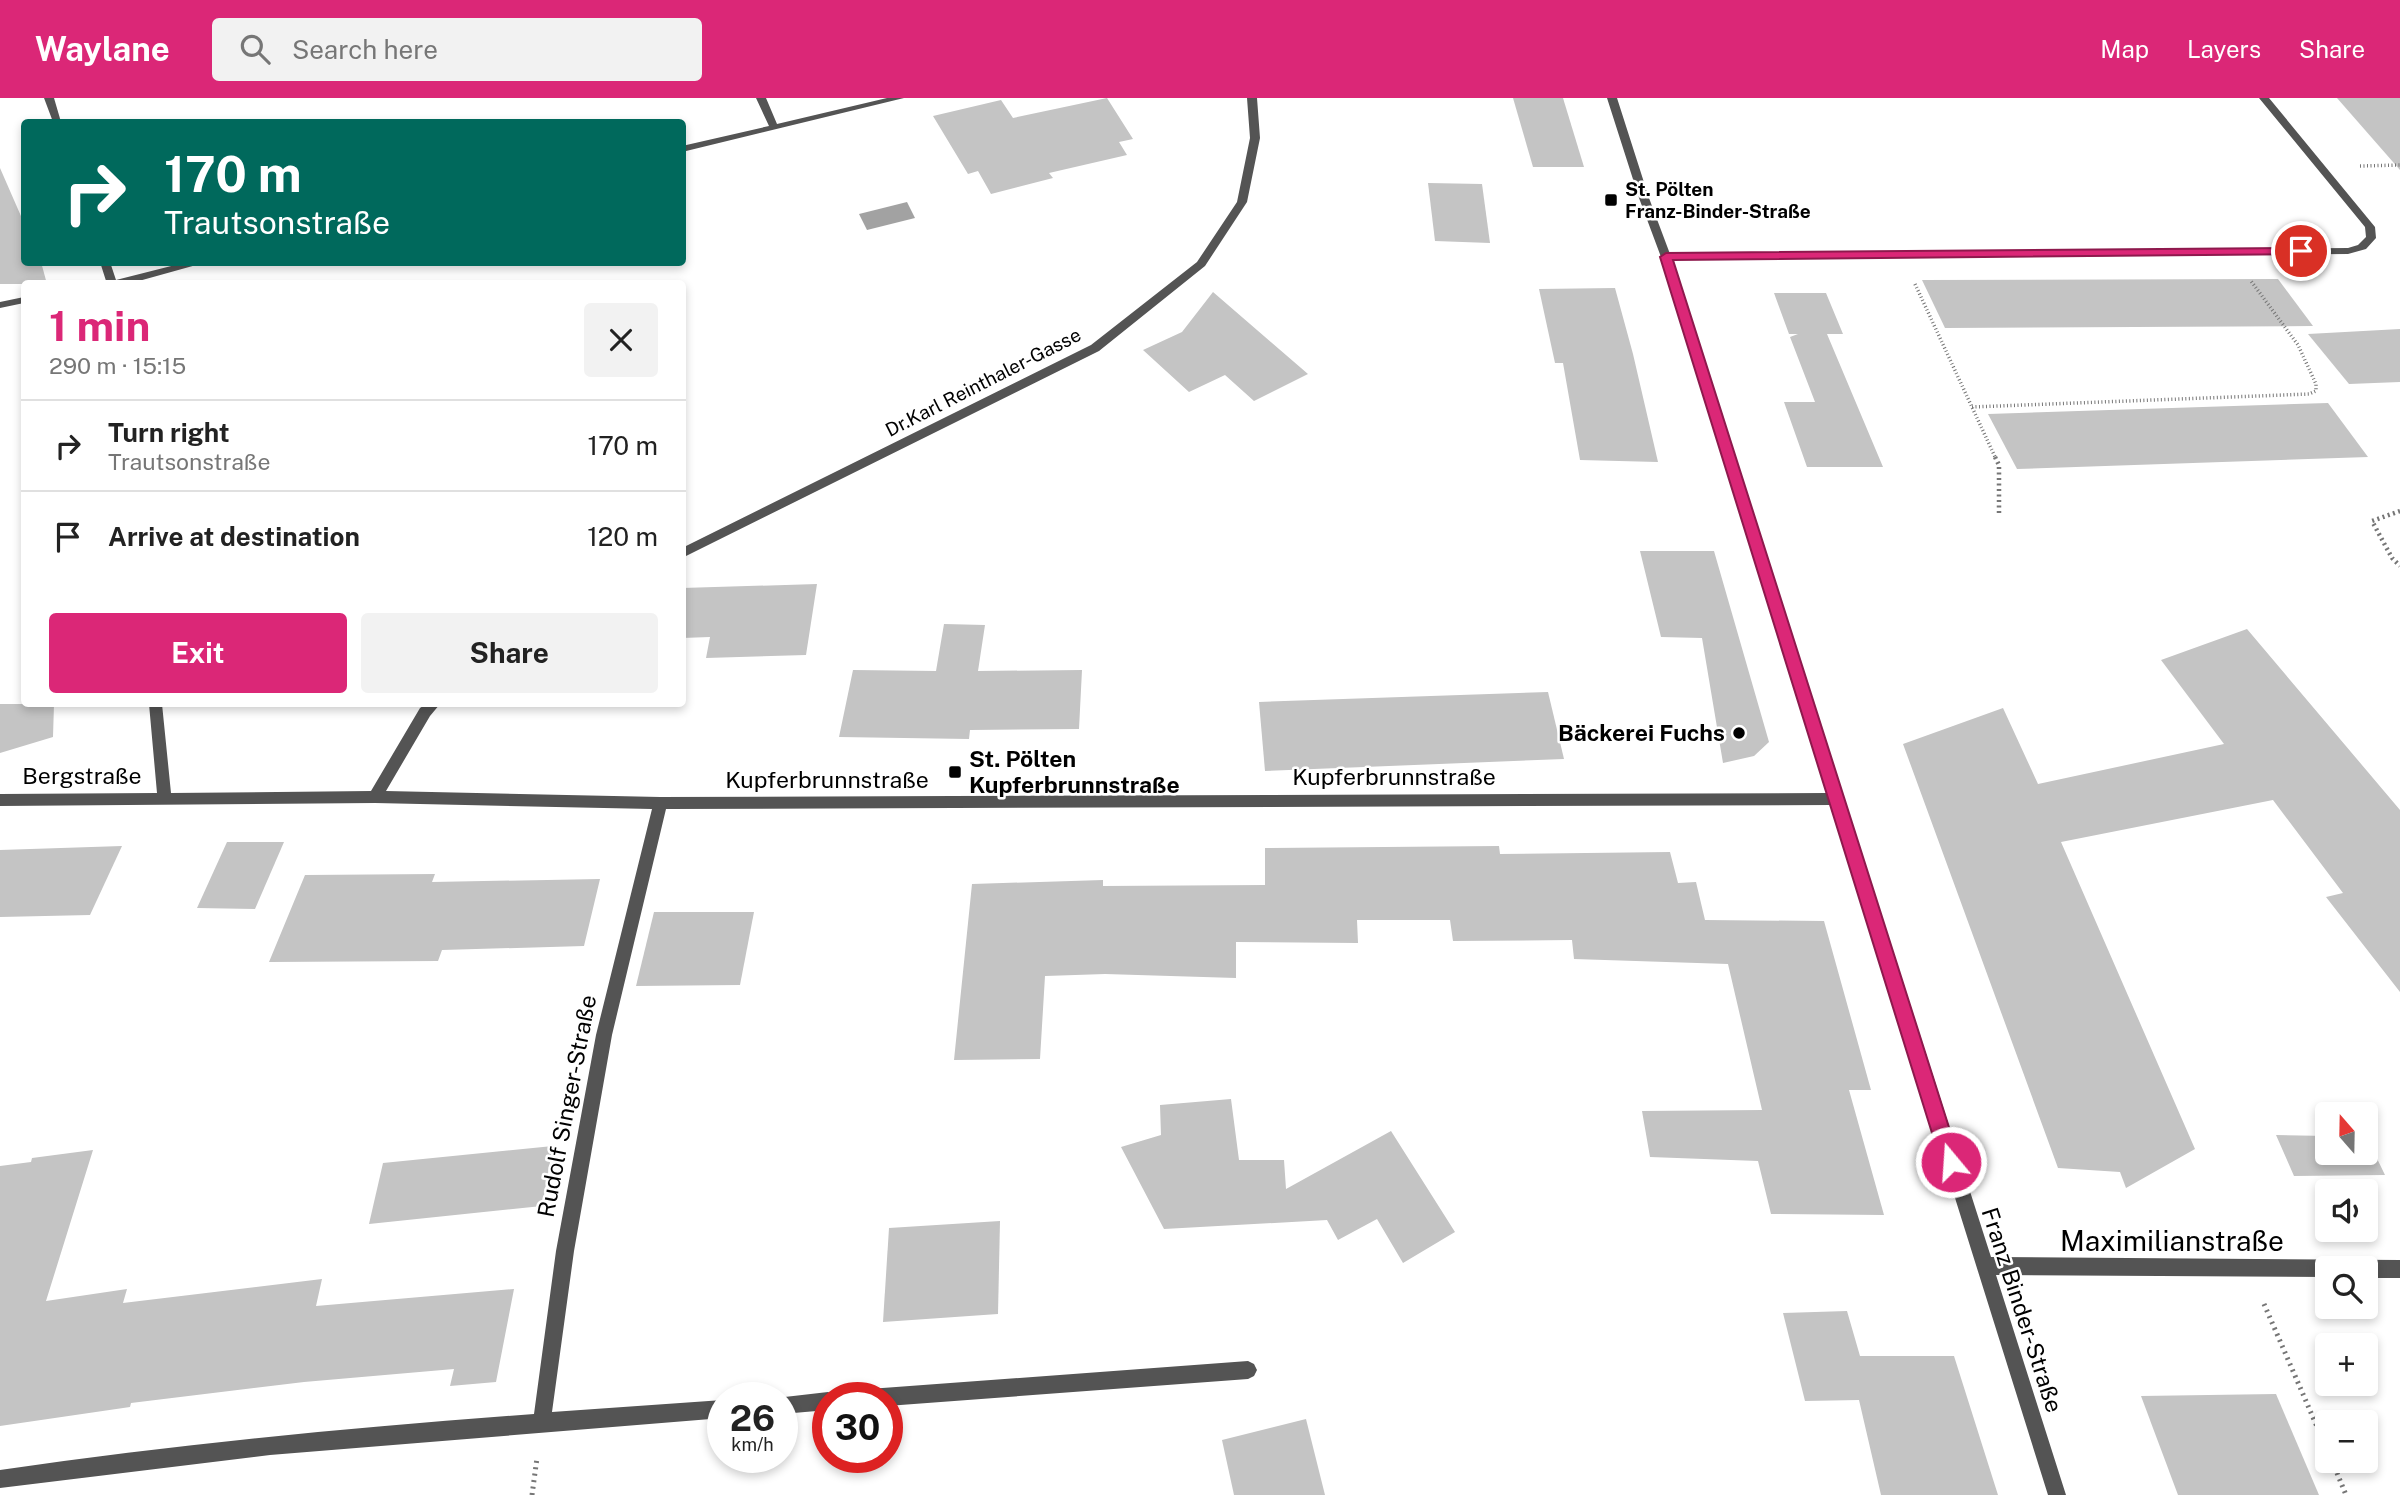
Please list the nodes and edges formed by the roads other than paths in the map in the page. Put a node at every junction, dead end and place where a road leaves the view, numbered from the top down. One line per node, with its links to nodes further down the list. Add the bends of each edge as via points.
1 (49, 98): 7 (street)
2 (761, 98): 8 (street)
3 (899, 98): 8 (street)
4 (1252, 98): 15 (street, Dr.Karl Reinthaler-Gasse, via 1255,138 1242,202 1201,264 1095,348)
5 (1612, 98): 10 (street, Franz Binder-Straße)
6 (2264, 98): 10 (street, via 2370,227 2371,238 2361,247 2348,251)
7 (56, 119)
8 (774, 127): 9 (street)
9 (686, 148)
10 (1666, 257): 20 (street, Franz Binder-Straße)
11 (186, 266): 12 (street)
12 (128, 280)
13 (21, 301): 14 (street)
14 (0, 305)
15 (686, 552)
16 (155, 707): 19 (street)
17 (431, 707): 18 (street)
18 (375, 797): 19 (street, Kupferbrunnstraße); 22 (street, Kupferbrunnstraße)
19 (165, 798): 21 (street, Bergstraße)
20 (1836, 799): 22 (street, Kupferbrunnstraße); 23 (street, Franz Binder-Straße)
21 (0, 800)
22 (660, 803): 30 (street, Rudolf Singer-Straße, via 604,1035 565,1251)
23 (1983, 1266): 24 (street, Maximilianstraße); 32 (street, Franz Binder-Straße)
24 (2315, 1268)
25 (2378, 1269): 26 (street)
26 (2400, 1269)
27 (1248, 1370): 28 (street)
28 (903, 1395)
29 (707, 1410): 30 (street)
30 (542, 1422): 31 (street, via 301,1441)
31 (0, 1479)
32 (2057, 1495)

